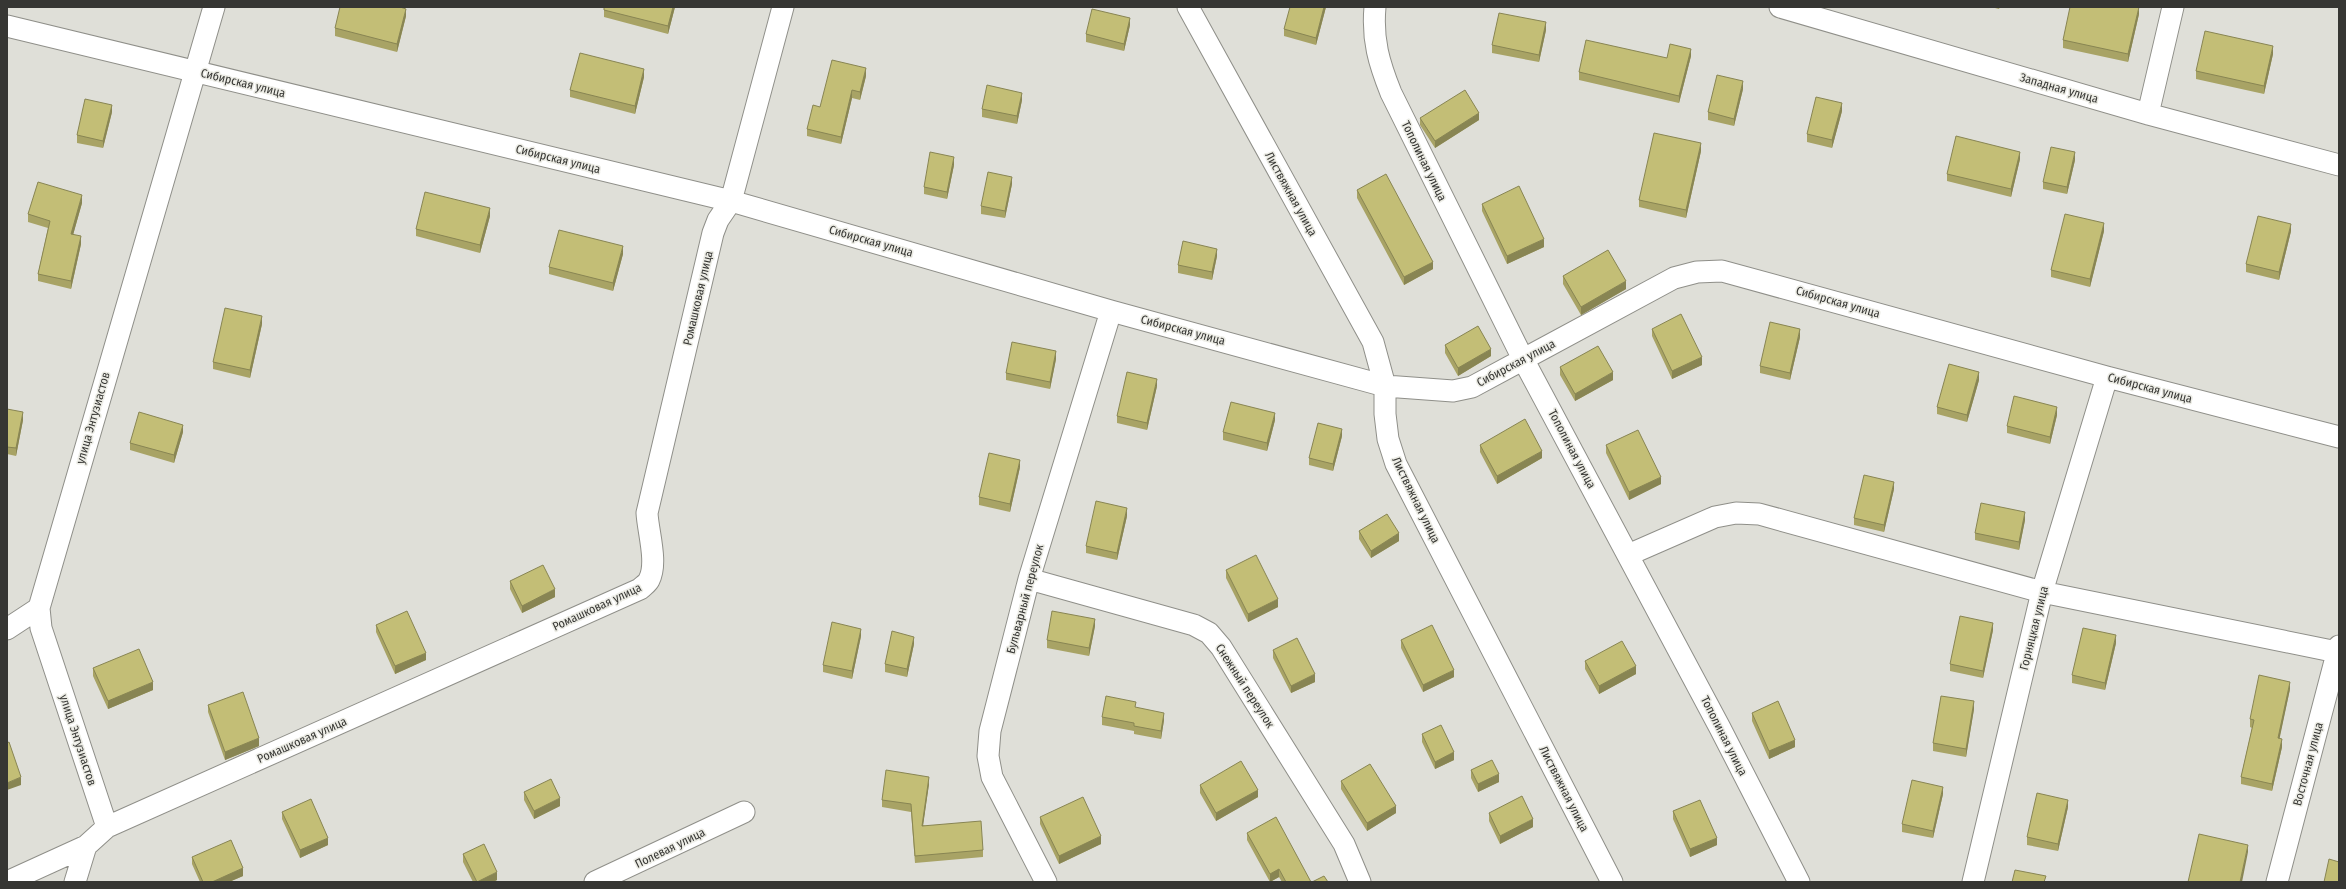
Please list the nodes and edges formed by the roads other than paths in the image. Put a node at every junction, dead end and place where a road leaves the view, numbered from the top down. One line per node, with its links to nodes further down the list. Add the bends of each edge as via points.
1 (214, 7): 8 (street, улица Энтузиастов)
2 (783, 7): 11 (street, Ромашковая улица)
3 (1188, 7): 15 (street, Листвяжная улица, via 1373,342)
4 (1374, 7): 13 (street, Тополиная улица, via 1377,59 1391,93)
5 (1780, 7): 9 (street, Западная улица)
6 (2173, 7): 9 (street)
7 (7, 26): 8 (street, Сибирская улица)
8 (195, 71): 11 (street, Сибирская улица); 20 (street, улица Энтузиастов)
9 (2148, 114): 10 (street, Западная улица)
10 (2339, 165)
11 (731, 201): 12 (street, Сибирская улица); 24 (street, Ромашковая улица, via 718,220 713,233 647,513 654,562 649,580 640,589)
12 (1111, 311): 15 (street, Сибирская улица); 18 (street, Бульварный переулок)
13 (1523, 359): 14 (street, Сибирская улица, via 1674,278 1697,272 1722,271); 15 (street, Сибирская улица, via 1472,386 1453,391); 17 (street, Тополиная улица)
14 (2107, 377): 16 (street, Сибирская улица); 19 (street, Горняцкая улица)
15 (1385, 386): 31 (street, Листвяжная улица, via 1388,438 1396,464)
16 (2339, 437)
17 (1628, 555): 19 (street, via 1715,517 1736,513 1759,514); 32 (street, Тополиная улица)
18 (1029, 579): 29 (street, Бульварный переулок, via 990,731 988,756 992,777); 30 (street, Снежный переулок, via 1194,625 1209,633 1221,647 1344,844)
19 (2042, 592): 22 (street); 33 (street, Горняцкая улица)
20 (39, 608): 21 (street); 24 (street, улица Энтузиастов, via 41,628)
21 (7, 629)
22 (2338, 649): 34 (street, Восточная улица)
23 (744, 812): 28 (street, Полевая улица)
24 (107, 827): 25 (street, Ромашковая улица)
25 (86, 846): 26 (street, Ромашковая улица); 27 (street)
26 (7, 882)
27 (75, 882)
28 (595, 882)
29 (1046, 882)
30 (1360, 882)
31 (1612, 882)
32 (1799, 882)
33 (1973, 882)
34 (2277, 882)

